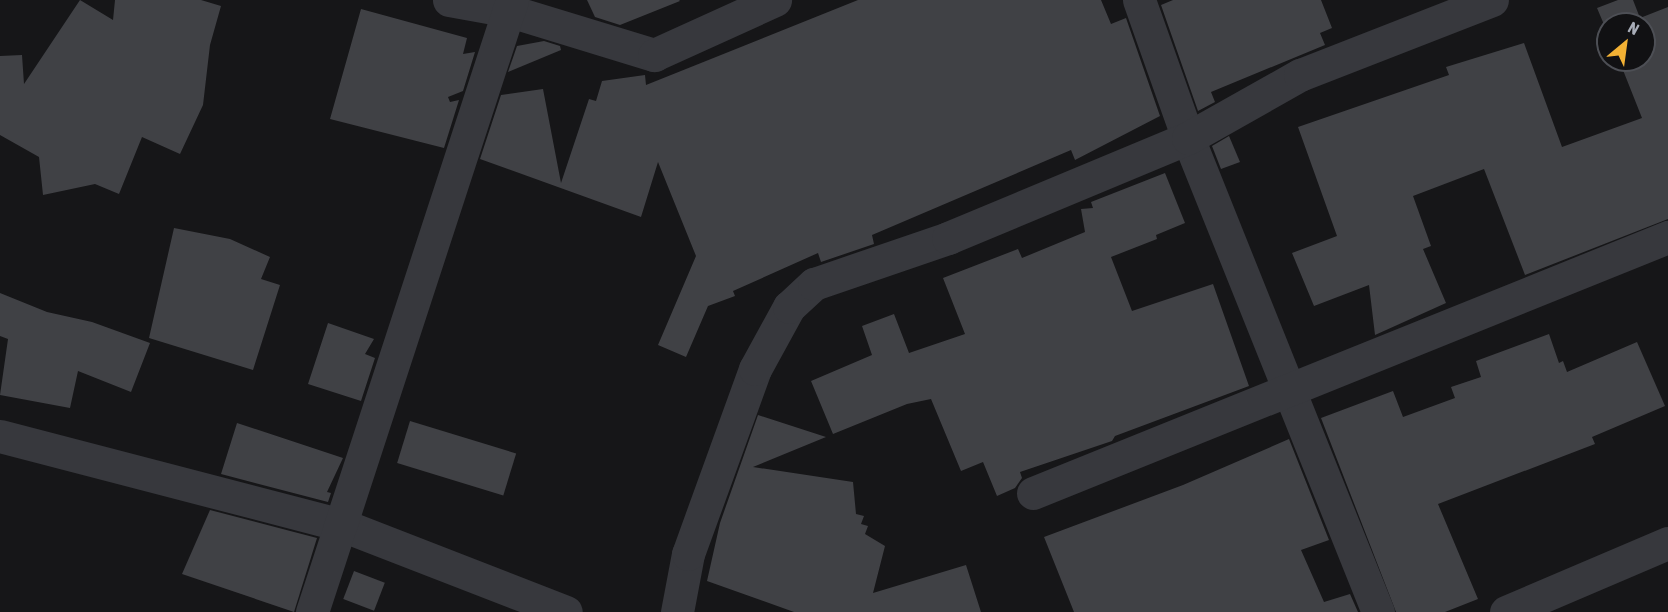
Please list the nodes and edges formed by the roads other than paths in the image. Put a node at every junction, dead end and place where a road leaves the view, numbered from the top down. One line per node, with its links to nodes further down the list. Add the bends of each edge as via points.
1 (449, 0): 5 (street)
2 (775, 0): 5 (street, via 654,56)
3 (1139, 0): 6 (street)
4 (1492, 0): 6 (street, via 1300,75)
5 (511, 5): 11 (street)
6 (1188, 138): 8 (street); 15 (street, via 948,238 814,284 789,307 755,369 714,477 688,554)
7 (1668, 237): 8 (street)
8 (1288, 393): 10 (street); 16 (street)
9 (0, 436): 11 (street)
10 (1034, 493)
11 (342, 525): 13 (street); 14 (street)
12 (1668, 543): 17 (street)
13 (312, 612)
14 (566, 612)
15 (677, 612)
16 (1378, 612)
17 (1506, 612)

